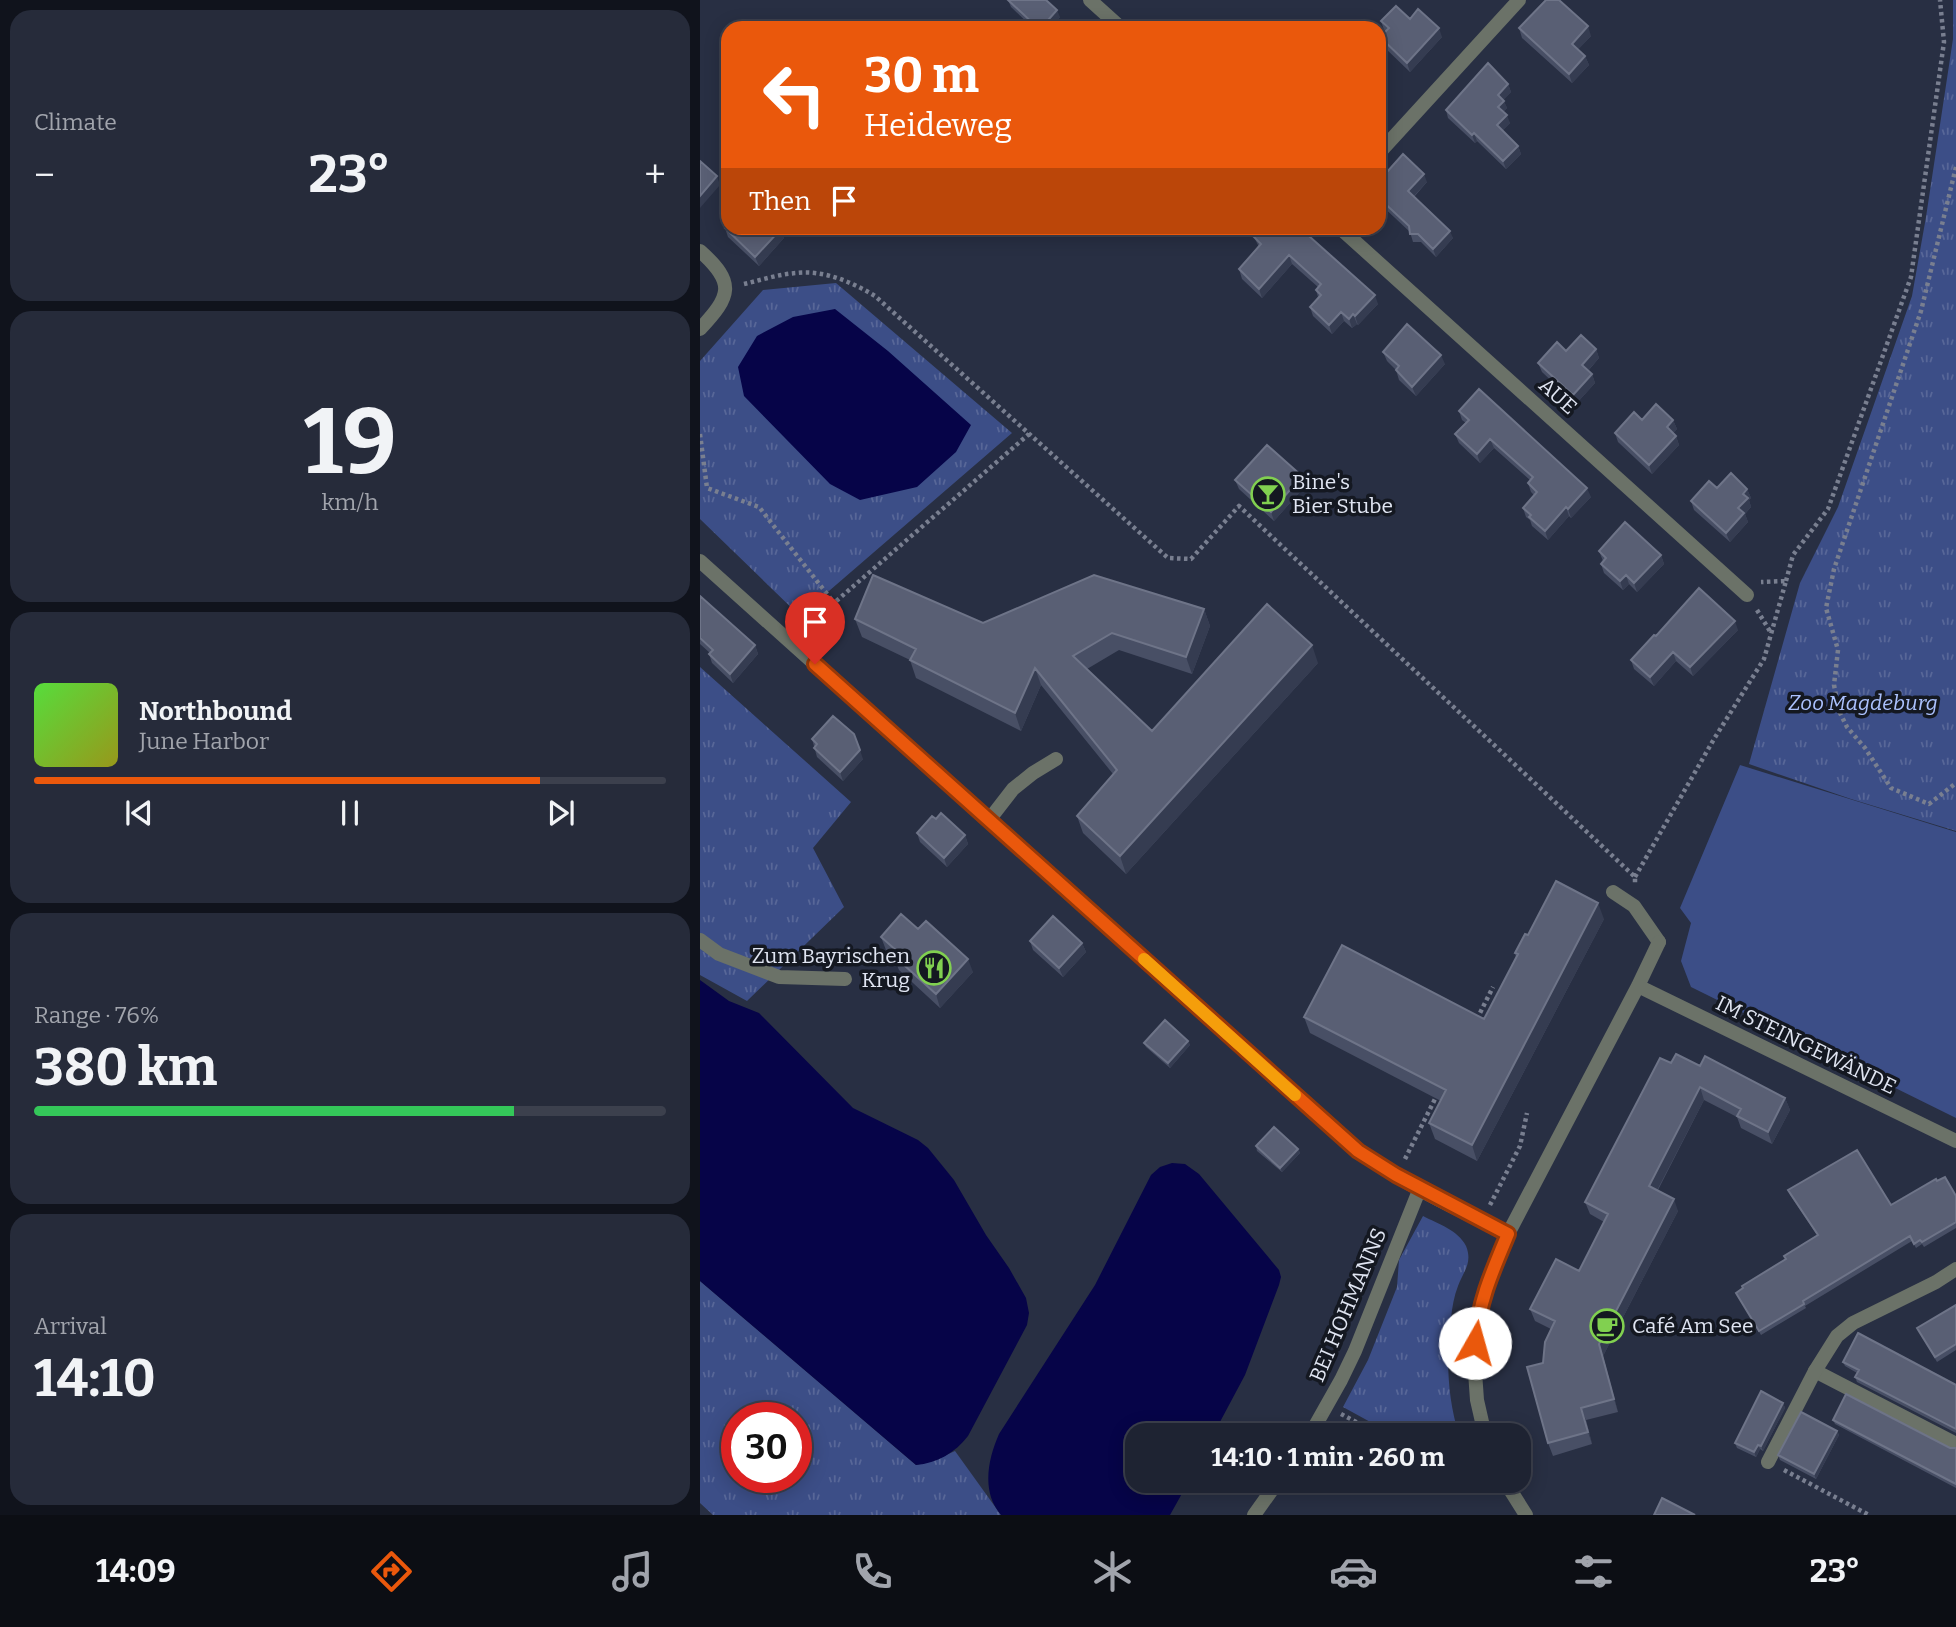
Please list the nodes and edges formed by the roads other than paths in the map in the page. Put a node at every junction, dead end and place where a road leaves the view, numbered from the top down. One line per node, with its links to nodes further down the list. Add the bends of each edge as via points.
1 (1090, 0): 3 (street)
2 (1519, 0): 4 (street)
3 (1113, 21)
4 (1386, 145)
5 (1348, 235): 9 (street, AUE)
6 (700, 251): 7 (street, via 718,269 726,288 721,305)
7 (700, 329)
8 (700, 561): 11 (street)
9 (1747, 595)
10 (1056, 759): 11 (street, via 1013,789)
11 (989, 820): 17 (street, via 1332,1130)
12 (1613, 892): 15 (street, via 1634,906 1659,942)
13 (700, 940): 14 (street, via 719,954 779,977)
14 (845, 979)
15 (1638, 986): 16 (street, IM STEINGEWÄNDE); 18 (street)
16 (1956, 1141)
17 (1420, 1188): 18 (street); 21 (street, BEI HOHMANNS, via 1355,1351)
18 (1508, 1234): 22 (street, via 1479,1311 1475,1381)
19 (1956, 1269): 20 (street, via 1848,1327 1831,1343)
20 (1815, 1371): 23 (street); 24 (street)
21 (1317, 1423)
22 (1482, 1423)
23 (1956, 1444)
24 (1768, 1462)
25 (1270, 1493): 27 (street)
26 (1512, 1493): 28 (street)
27 (1254, 1515)
28 (1526, 1515)

